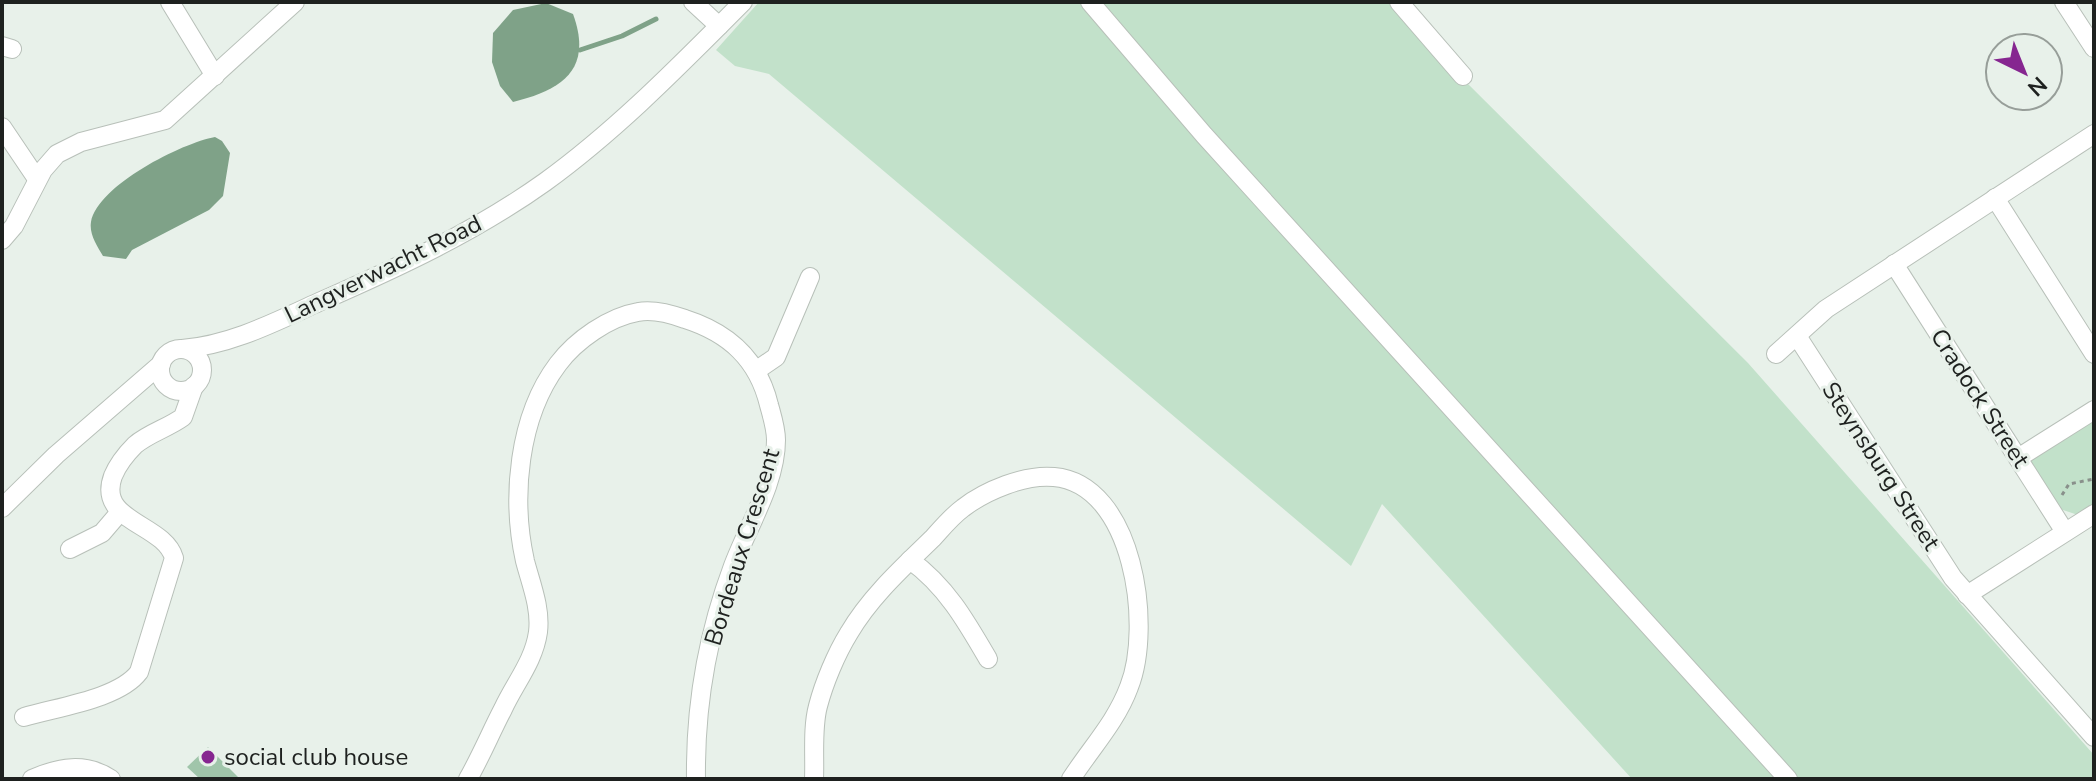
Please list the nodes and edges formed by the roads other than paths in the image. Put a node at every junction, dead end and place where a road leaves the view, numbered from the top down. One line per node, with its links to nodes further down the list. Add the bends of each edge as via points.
1 (170, 2): 10 (street)
2 (295, 2): 10 (street)
3 (693, 2): 8 (street)
4 (743, 2): 8 (street, Langverwacht Road)
5 (1090, 2): 46 (street)
6 (2064, 2): 9 (street)
7 (1412, 7): 11 (street)
8 (719, 26): 20 (street, Langverwacht Road, via 594,144 510,205 389,272)
9 (2094, 48)
10 (215, 76): 14 (street, via 165,120 72,145)
11 (1463, 76)
12 (2, 127): 14 (street)
13 (2094, 134): 15 (street)
14 (37, 179): 16 (street)
15 (1995, 198): 17 (street); 23 (street)
16 (2, 240)
17 (1894, 264): 19 (street, via 1826,309); 29 (street, Cradock Street)
18 (810, 277): 25 (street, via 782,347)
19 (1797, 336): 22 (street); 36 (street, Steynsburg Street)
20 (234, 339): 21 (street, Langverwacht Road); 26 (street, Langverwacht Road)
21 (182, 349): 24 (street); 26 (street, via 197,357)
22 (1776, 354)
23 (2094, 354)
24 (161, 364): 26 (street, via 162,377); 27 (street)
25 (757, 370): 42 (street, Bordeaux Crescent, via 730,339 666,313 639,311 581,339 558,364 529,423 520,483 518,525 538,632 527,666); 43 (street, Bordeaux Crescent, via 773,419 773,462 713,632 697,727)
26 (185, 384): 27 (street); 31 (street, Langverwacht Road, via 186,414 123,458 110,485)
27 (121, 401): 30 (street)
28 (2094, 410): 29 (street)
29 (2018, 458): 33 (street, Cradock Street)
30 (2, 508)
31 (120, 512): 34 (street, via 102,533); 38 (street, via 162,540 174,558 139,672 116,690)
32 (2092, 521): 33 (street)
33 (2065, 532): 36 (street)
34 (70, 549)
35 (910, 560): 37 (street, via 956,604); 44 (street, via 858,620 835,664 817,708); 45 (street, via 962,508 1002,488 1050,476 1078,484 1101,500 1122,538 1132,574 1140,619 1137,647 1130,686 1114,719)
36 (1967, 595): 39 (street, Steynsburg Street)
37 (988, 659)
38 (24, 717)
39 (2094, 737)
40 (44, 777): 41 (street, via 76,767)
41 (111, 779)
42 (468, 779)
43 (696, 779)
44 (814, 779)
45 (1071, 779)
46 (1788, 779)

